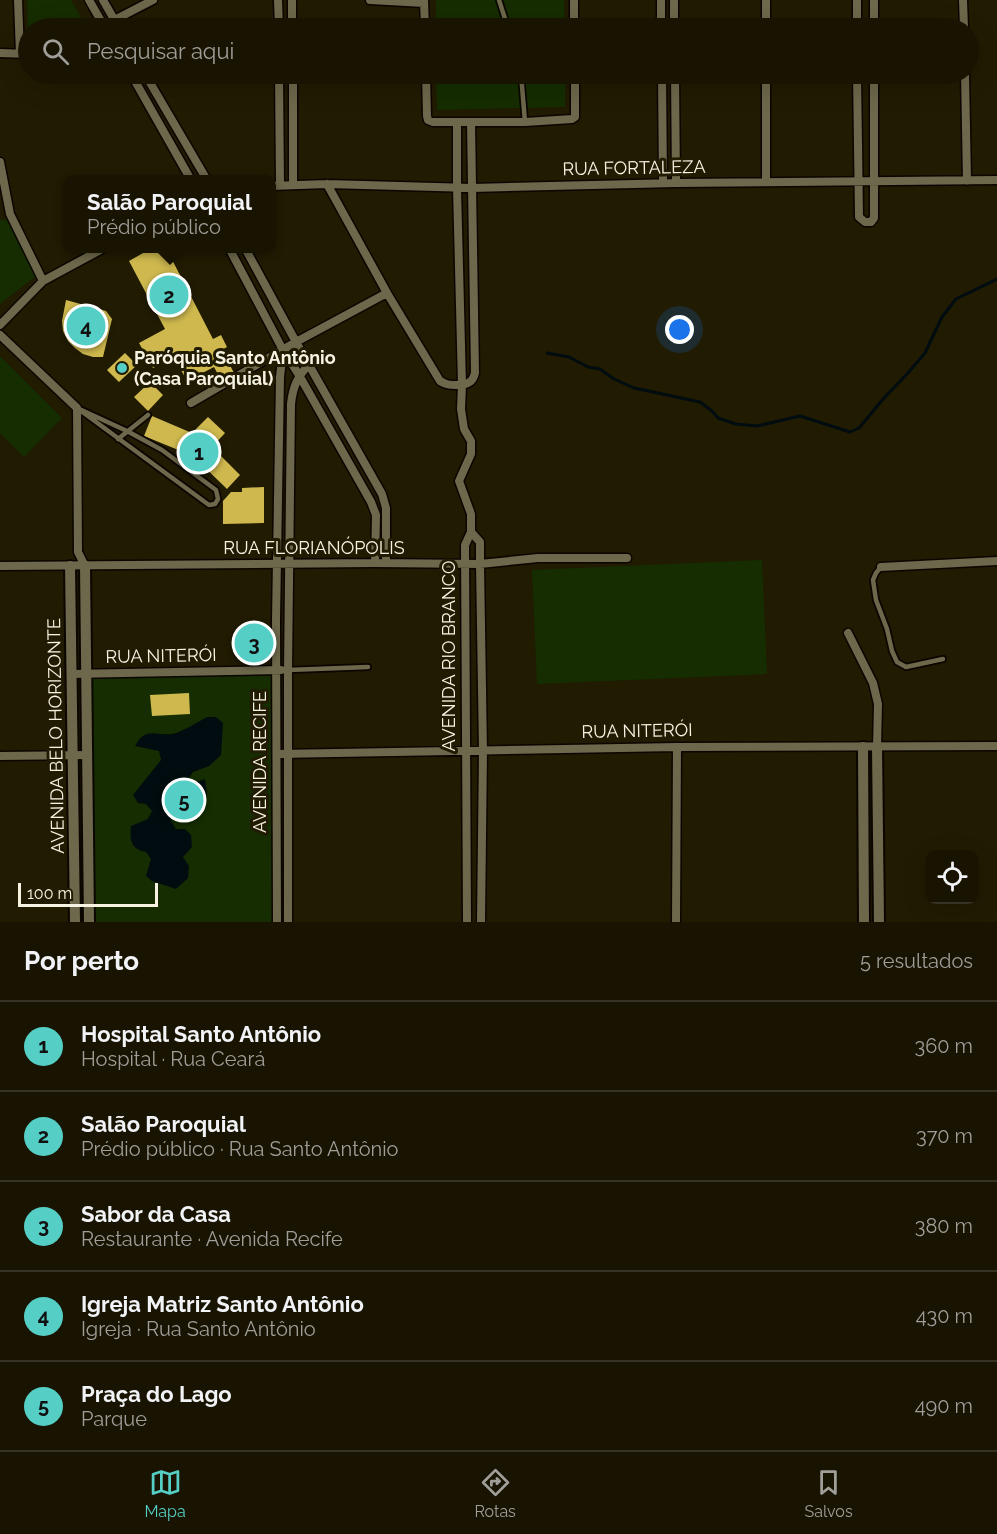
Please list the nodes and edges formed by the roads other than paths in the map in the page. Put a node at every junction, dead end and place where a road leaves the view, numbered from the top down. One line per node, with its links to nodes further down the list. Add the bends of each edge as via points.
1 (18, 0): 17 (street)
2 (89, 0): 18 (street)
3 (102, 0): 19 (street)
4 (153, 0): 20 (street)
5 (279, 0): 21 (street)
6 (292, 0): 22 (street)
7 (370, 0): 16 (street)
8 (500, 0): 24 (lane)
9 (573, 0): 25 (street)
10 (661, 0): 26 (street)
11 (674, 0): 27 (street)
12 (766, 0): 28 (street)
13 (857, 0): 29 (street)
14 (874, 0): 30 (street)
15 (963, 0): 31 (street)
16 (424, 2): 23 (street)
17 (20, 18)
18 (98, 18)
19 (112, 18)
20 (125, 18)
21 (279, 18)
22 (292, 18)
23 (425, 18)
24 (505, 18)
25 (574, 18)
26 (661, 18)
27 (674, 18)
28 (766, 18)
29 (857, 18)
30 (874, 18)
31 (964, 18)
32 (0, 53): 33 (street)
33 (18, 54)
34 (137, 84): 50 (street)
35 (151, 84): 47 (street)
36 (279, 84): 68 (street)
37 (293, 84): 66 (street)
38 (426, 84): 53 (street, via 428,120)
39 (522, 84): 55 (lane)
40 (575, 84): 55 (street, via 575,117)
41 (662, 84): 49 (street)
42 (675, 84): 48 (street)
43 (766, 84): 63 (street)
44 (857, 84): 51 (street)
45 (874, 84): 52 (street)
46 (965, 84): 62 (street)
47 (165, 108): 50 (street); 58 (street)
48 (675, 112): 49 (street); 65 (street)
49 (662, 113): 64 (street)
50 (154, 114): 57 (street)
51 (857, 115): 52 (street); 60 (street)
52 (874, 115): 61 (street)
53 (458, 122): 54 (street); 69 (street)
54 (471, 122): 55 (street); 70 (street)
55 (525, 122)
56 (0, 162): 72 (street)
57 (188, 175)
58 (204, 175)
59 (997, 180): 62 (street, RUA FORTALEZA)
60 (858, 181): 61 (street, RUA FORTALEZA); 61 (street, via 859,217 864,222 874,218); 63 (street, RUA FORTALEZA)
61 (873, 181): 62 (street, RUA FORTALEZA)
62 (967, 181)
63 (766, 182): 65 (street, RUA FORTALEZA)
64 (663, 183): 65 (street, RUA FORTALEZA); 70 (street, RUA FORTALEZA)
65 (676, 183)
66 (294, 184): 67 (street, RUA FORTALEZA); 68 (street, RUA FORTALEZA)
67 (327, 184): 69 (street, RUA FORTALEZA); 83 (street)
68 (276, 186)
69 (457, 188): 70 (street, RUA FORTALEZA); 73 (street)
70 (472, 188): 74 (street)
71 (0, 214): 72 (street)
72 (10, 214): 79 (street)
73 (459, 244): 74 (street); 81 (street)
74 (473, 244): 82 (street)
75 (96, 253): 79 (street)
76 (231, 253): 80 (street)
77 (247, 253): 78 (street)
78 (261, 279): 80 (street); 86 (street)
79 (43, 281): 84 (street)
80 (249, 286): 87 (street)
81 (460, 292): 82 (street); 90 (street)
82 (474, 292): 90 (street, via 475,373 470,383)
83 (387, 293): 86 (street); 90 (street, via 440,381 450,386)
84 (0, 324)
85 (0, 335): 92 (street)
86 (296, 342): 87 (street); 88 (street)
87 (283, 350): 89 (street); 91 (street); 96 (street, AVENIDA RECIFE)
88 (309, 364): 89 (street, AVENIDA RECIFE); 103 (street, via 382,494 386,508)
89 (299, 375): 97 (street, AVENIDA RECIFE, via 291,404); 102 (street, via 371,502 376,515)
90 (462, 385): 98 (street, via 461,409 471,454 459,481 471,514)
91 (191, 403)
92 (77, 408): 94 (lane); 95 (lane); 99 (street, AVENIDA BELO HORIZONTE)
93 (148, 416): 94 (lane)
94 (127, 431): 95 (lane); 95 (lane, via 162,450 216,489 215,504 209,505)
95 (118, 439)
96 (278, 497): 97 (street); 106 (street, AVENIDA RECIFE)
97 (289, 498): 107 (street, AVENIDA RECIFE)
98 (471, 532): 104 (street, AVENIDA RIO BRANCO, via 465,545); 105 (street, AVENIDA RIO BRANCO, via 480,542)
99 (78, 552): 109 (street); 110 (street, AVENIDA BELO HORIZONTE)
100 (627, 558): 105 (street, RUA FLORIANÓPOLIS, via 538,558)
101 (997, 561): 111 (street)
102 (375, 563): 103 (street, RUA FLORIANÓPOLIS); 107 (street, RUA FLORIANÓPOLIS)
103 (386, 563): 104 (street, RUA FLORIANÓPOLIS)
104 (465, 564): 105 (street, RUA FLORIANÓPOLIS); 112 (street, AVENIDA RIO BRANCO)
105 (480, 564): 113 (street, AVENIDA RIO BRANCO)
106 (276, 565): 107 (street, RUA FLORIANÓPOLIS); 110 (street, RUA FLORIANÓPOLIS); 114 (street, AVENIDA RECIFE)
107 (289, 565): 115 (street, AVENIDA RECIFE)
108 (0, 566): 109 (street, RUA FLORIANÓPOLIS)
109 (70, 566): 110 (street, RUA FLORIANÓPOLIS); 123 (street, AVENIDA BELO HORIZONTE)
110 (85, 566): 124 (street, AVENIDA BELO HORIZONTE)
111 (881, 567): 117 (lane, via 873,580 876,600 897,662 906,667)
112 (465, 618): 113 (street); 118 (street, AVENIDA RIO BRANCO)
113 (481, 618): 119 (street, AVENIDA RIO BRANCO)
114 (276, 620): 115 (street); 121 (street, AVENIDA RECIFE)
115 (288, 620): 122 (street, AVENIDA RECIFE)
116 (848, 633): 128 (street, via 873,683 878,704)
117 (943, 659)
118 (466, 662): 119 (street); 129 (street, AVENIDA RIO BRANCO)
119 (482, 662): 130 (street, AVENIDA RIO BRANCO)
120 (368, 667): 122 (lane)
121 (276, 670): 122 (street, RUA NITERÓI); 124 (street, RUA NITERÓI); 132 (street, AVENIDA RECIFE)
122 (288, 670): 131 (street, AVENIDA RECIFE)
123 (71, 674): 124 (street, RUA NITERÓI); 135 (street, AVENIDA BELO HORIZONTE)
124 (87, 674): 133 (street, AVENIDA BELO HORIZONTE)
125 (997, 746): 128 (street, RUA NITERÓI)
126 (677, 747): 127 (street, RUA NITERÓI); 130 (street, RUA NITERÓI); 152 (street)
127 (863, 747): 128 (street, RUA NITERÓI); 136 (street)
128 (877, 747): 137 (street)
129 (467, 751): 130 (street, RUA NITERÓI); 131 (street, RUA NITERÓI); 138 (street, AVENIDA RIO BRANCO)
130 (483, 751): 139 (street, AVENIDA RIO BRANCO)
131 (288, 753): 132 (street, RUA NITERÓI); 141 (street, AVENIDA RECIFE)
132 (277, 754): 140 (street, AVENIDA RECIFE)
133 (88, 755): 135 (street); 147 (street, AVENIDA BELO HORIZONTE)
134 (0, 756): 135 (street)
135 (73, 756): 146 (street, AVENIDA BELO HORIZONTE)
136 (864, 816): 137 (street); 142 (street)
137 (878, 816): 143 (street)
138 (467, 822): 139 (street); 145 (street, AVENIDA RIO BRANCO)
139 (482, 822): 144 (street, AVENIDA RIO BRANCO)
140 (277, 857): 141 (street); 148 (street, AVENIDA RECIFE)
141 (288, 857): 149 (street, AVENIDA RECIFE)
142 (864, 864): 143 (street); 153 (street)
143 (878, 864): 154 (street)
144 (482, 880): 145 (street); 151 (street, AVENIDA RIO BRANCO)
145 (467, 881): 150 (street, AVENIDA RIO BRANCO)
146 (75, 922)
147 (89, 922)
148 (277, 922)
149 (288, 922)
150 (467, 922)
151 (482, 922)
152 (676, 922)
153 (864, 922)
154 (879, 922)

